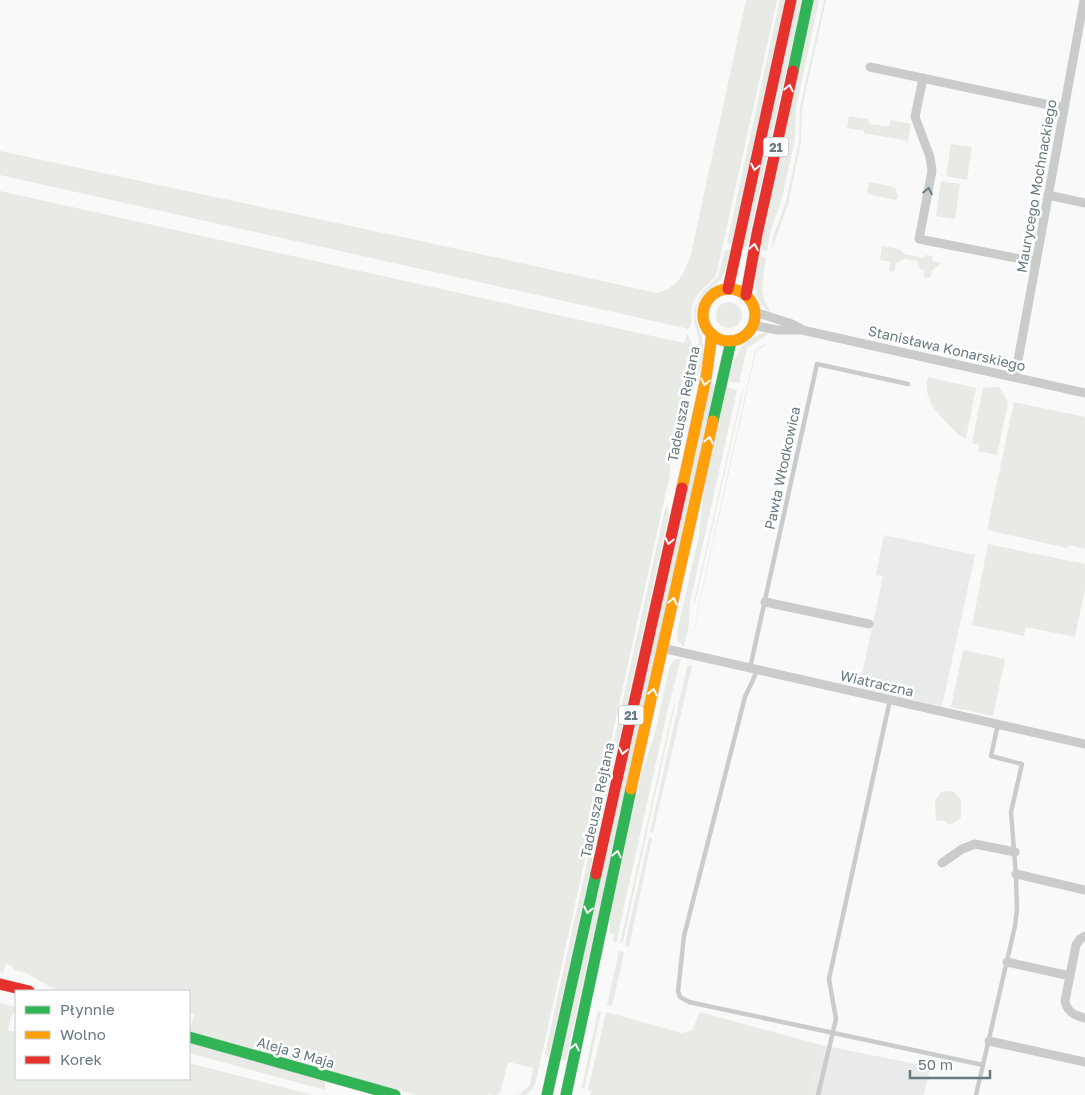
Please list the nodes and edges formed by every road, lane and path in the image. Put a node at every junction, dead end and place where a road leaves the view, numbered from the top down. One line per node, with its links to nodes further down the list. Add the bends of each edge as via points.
1 (791, 0): 10 (main road, 21, one-way to 10)
2 (808, 0): 11 (main road, 21, one-way to 2)
3 (1084, 3): 6 (street, Maurycego Mochnackiego)
4 (870, 67): 5 (street)
5 (923, 78): 6 (street); 9 (street, one-way to 5, via 919,239 932,171 916,117)
6 (1064, 108): 7 (street, Maurycego Mochnackiego)
7 (1048, 196): 8 (street); 9 (street, Maurycego Mochnackiego)
8 (1085, 202)
9 (1036, 262): 17 (street, Maurycego Mochnackiego)
10 (728, 289): 11 (main road); 15 (main road, 21, via 718,291 705,306 703,317)
11 (746, 295): 12 (main road)
12 (755, 312): 13 (main road); 14 (street, Stanisława Konarskiego)
13 (753, 325): 14 (street, Stanisława Konarskiego, via 777,330); 16 (main road, via 748,333)
14 (802, 330): 17 (street, Stanisława Konarskiego)
15 (712, 334): 16 (main road); 43 (main road, Tadeusza Rejtana / 21, one-way to 43, via 706,378)
16 (731, 341): 22 (main road, 21, one-way to 16)
17 (1015, 377): 19 (street, Stanisława Konarskiego)
18 (908, 384): 20 (lane, Pawła Włodkowica, via 817,364)
19 (1085, 393)
20 (765, 602): 21 (street); 23 (lane, Pawła Włodkowica)
21 (869, 624)
22 (662, 648): 23 (street, Wiatraczna); 44 (main road, 21, one-way to 22)
23 (753, 669): 24 (street, Wiatraczna); 37 (lane, Pawła Włodkowica, via 754,680 745,696 684,936 679,994 689,1002)
24 (890, 700): 25 (street, Wiatraczna); 37 (lane, via 829,979 836,1012)
25 (998, 724): 26 (street, Wiatraczna); 27 (lane, via 991,756 1022,764 1012,812)
26 (1085, 744)
27 (1014, 852): 28 (street, via 975,844); 29 (lane)
28 (942, 863)
29 (1016, 874): 30 (street); 32 (lane, via 1017,918)
30 (1085, 890)
31 (1085, 936): 33 (street, via 1077,944)
32 (1007, 962): 33 (street); 39 (lane)
33 (1070, 976): 36 (street, via 1066,1006)
34 (0, 984): 35 (main road)
35 (24, 990)
36 (1085, 1018)
37 (832, 1033): 41 (lane); 45 (lane)
38 (190, 1036): 42 (main road, Aleja 3 Maja)
39 (989, 1041): 40 (street); 41 (lane)
40 (1085, 1062)
41 (983, 1065): 46 (lane)
42 (395, 1095)
43 (547, 1095)
44 (566, 1095)
45 (818, 1095)
46 (976, 1095)

